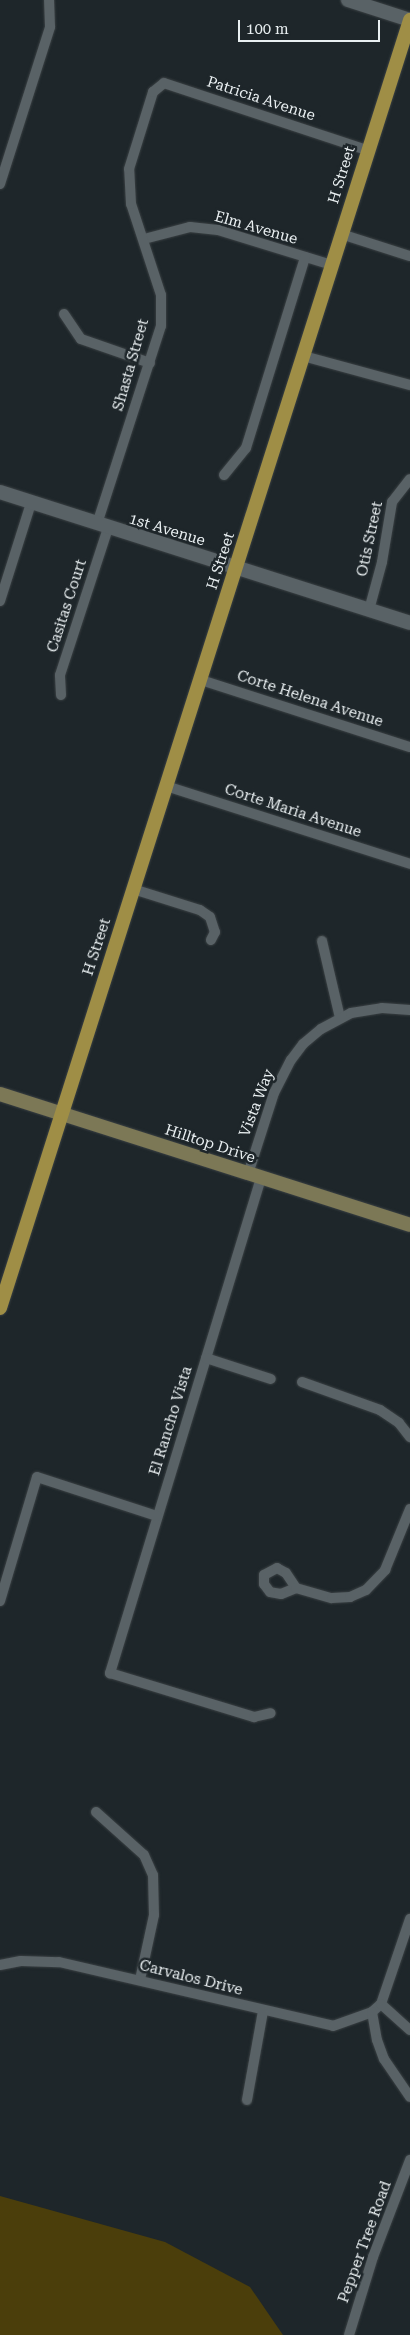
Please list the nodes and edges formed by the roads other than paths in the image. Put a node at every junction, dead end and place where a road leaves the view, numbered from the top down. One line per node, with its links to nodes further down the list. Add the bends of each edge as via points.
1 (49, 0): 6 (street, via 50,27)
2 (348, 0): 3 (street)
3 (410, 20): 5 (main road, H Street)
4 (152, 98): 5 (street, Patricia Avenue, via 157,87 164,83); 8 (street, Shasta Street, via 129,169 131,204)
5 (367, 150): 7 (main road, H Street)
6 (0, 184)
7 (341, 234): 9 (street); 11 (main road, H Street)
8 (144, 239): 10 (street, Elm Avenue, via 190,227 218,230); 14 (street, Shasta Street, via 161,295 161,326)
9 (410, 256)
10 (305, 257): 11 (street, Elm Avenue); 16 (street, via 246,448)
11 (332, 265): 13 (main road, H Street)
12 (64, 314): 14 (street, via 81,339)
13 (303, 356): 15 (street); 21 (main road, H Street)
14 (150, 363): 20 (street, Shasta Street)
15 (410, 385)
16 (224, 475)
17 (410, 479): 23 (street, Otis Street, via 392,502 382,562)
18 (0, 492): 19 (street, 1st Avenue)
19 (31, 503): 20 (street, 1st Avenue); 22 (street)
20 (103, 526): 21 (street, 1st Avenue); 26 (street, Casitas Court, via 60,674)
21 (236, 568): 23 (street, 1st Avenue); 25 (main road, H Street)
22 (0, 601)
23 (369, 610): 24 (street, 1st Avenue)
24 (410, 623)
25 (200, 680): 27 (street, Corte Helena Avenue); 28 (main road, H Street)
26 (61, 694)
27 (410, 747)
28 (166, 786): 29 (street, Corte Maria Avenue); 30 (main road, H Street)
29 (410, 864)
30 (133, 889): 31 (street, via 200,910 210,917 214,932); 36 (main road, H Street)
31 (211, 940)
32 (322, 941): 34 (street)
33 (410, 1010): 34 (street, Vista Way, via 373,1008)
34 (340, 1018): 37 (street, Vista Way, via 310,1037 288,1064 274,1092)
35 (0, 1094): 36 (main road, Hilltop Drive)
36 (61, 1113): 37 (main road, Hilltop Drive); 39 (main road, H Street)
37 (254, 1176): 38 (main road, Hilltop Drive); 40 (street, El Rancho Vista)
38 (410, 1225)
39 (0, 1308)
40 (206, 1358): 41 (street); 45 (street, El Rancho Vista)
41 (271, 1379)
42 (302, 1382): 43 (street, via 380,1410 399,1423)
43 (410, 1437)
44 (410, 1509): 46 (street, via 386,1570 366,1590 341,1598)
45 (157, 1516): 47 (street, via 37,1477); 48 (street, El Rancho Vista, via 110,1672 254,1717)
46 (296, 1588)
47 (0, 1601)
48 (271, 1713)
49 (96, 1812): 52 (street, via 144,1855 153,1875 154,1915)
50 (410, 1918): 53 (street)
51 (0, 1965): 52 (street, Carvalos Drive, via 21,1961 59,1962)
52 (140, 1980): 54 (street, Carvalos Drive)
53 (381, 2004): 55 (street); 56 (street)
54 (263, 2011): 55 (street, Carvalos Drive, via 333,2026); 58 (street)
55 (372, 2012): 57 (street, via 384,2059)
56 (410, 2030)
57 (410, 2097)
58 (248, 2100)
59 (410, 2160): 60 (street, Pepper Tree Road, via 373,2257)
60 (349, 2335)

